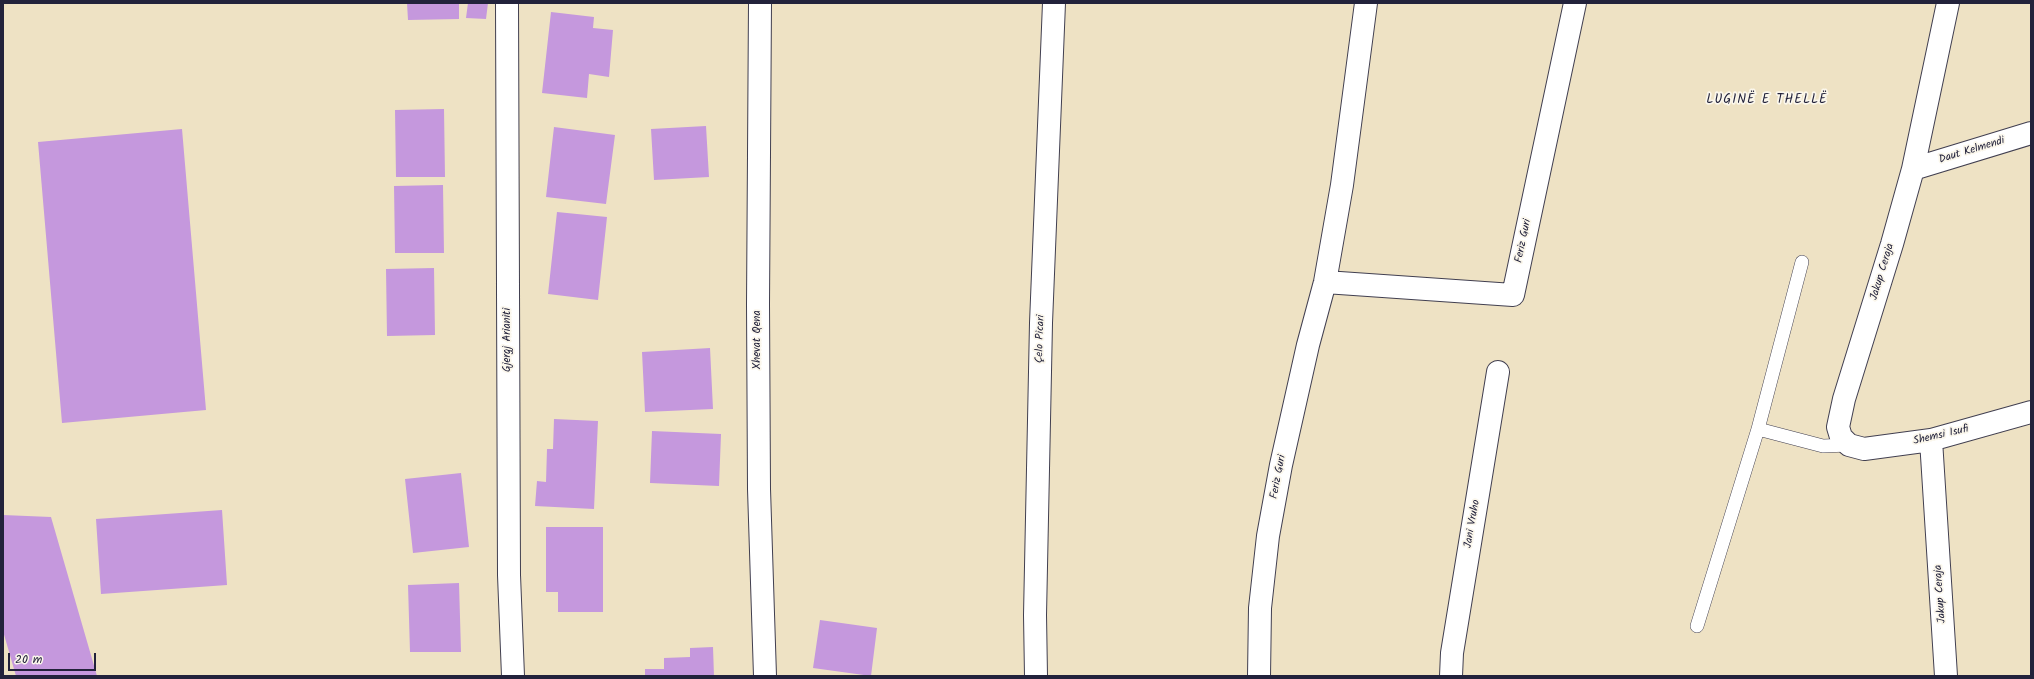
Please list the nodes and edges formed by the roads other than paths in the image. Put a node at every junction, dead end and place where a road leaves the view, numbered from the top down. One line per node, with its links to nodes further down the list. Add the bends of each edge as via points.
1 (508, 3): 17 (street, Gjergj Arianiti, via 508,575)
2 (760, 3): 18 (street, Xhevat Qena, via 759,489)
3 (1054, 3): 19 (street, Çelo Picari, via 1041,315 1036,520)
4 (1366, 3): 10 (street, Feriz Guri, via 1342,185)
5 (1575, 3): 10 (street, Feriz Guri, via 1513,296)
6 (1948, 3): 8 (street, Jakup Ceraja)
7 (2031, 133): 8 (street, Daut Kelmendi)
8 (1913, 169): 15 (street, Jakup Ceraja, via 1840,414 1838,427 1841,437)
9 (1802, 262): 13 (lane)
10 (1325, 282): 20 (street, Feriz Guri, via 1281,465 1268,536 1260,608)
11 (1498, 372): 21 (street, Jani Vruho, via 1452,653)
12 (2031, 412): 14 (street, Shemsi Isufi)
13 (1758, 429): 15 (lane, via 1822,446); 16 (lane)
14 (1932, 440): 15 (street, Shemsi Isufi, via 1864,448); 22 (street, Jakup Ceraja)
15 (1849, 445)
16 (1697, 626)
17 (513, 676)
18 (765, 676)
19 (1036, 676)
20 (1259, 676)
21 (1451, 676)
22 (1946, 676)

